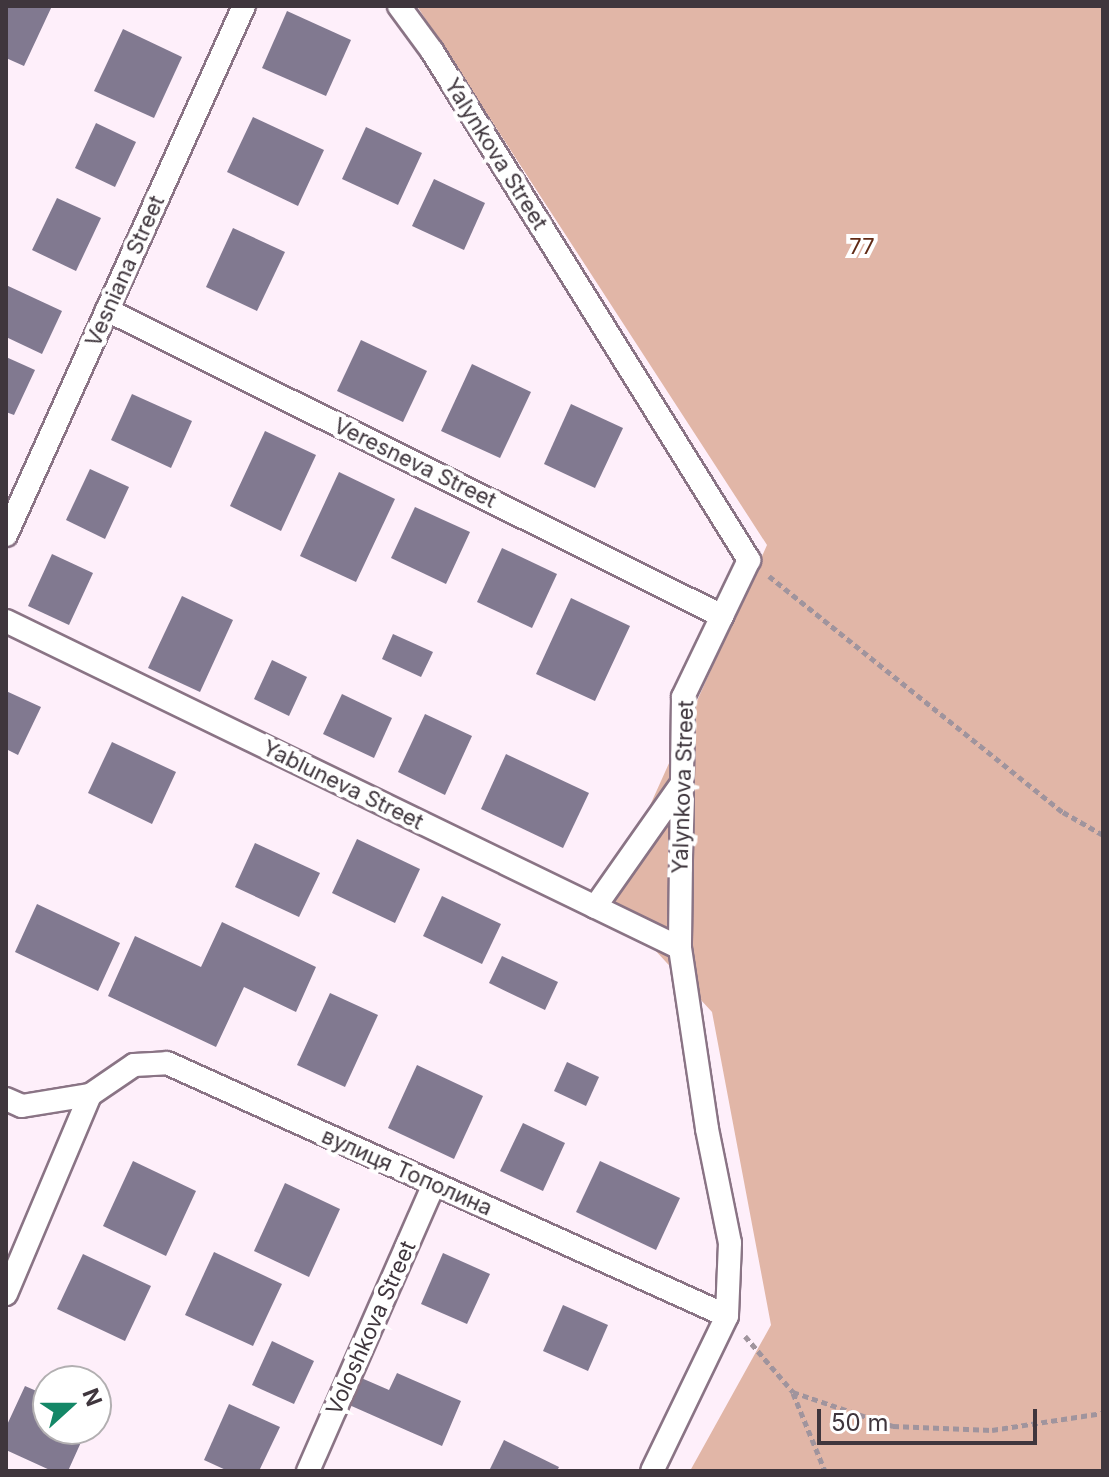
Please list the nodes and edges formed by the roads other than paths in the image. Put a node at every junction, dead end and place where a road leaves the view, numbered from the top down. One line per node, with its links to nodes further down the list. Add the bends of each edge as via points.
1 (244, 6): 3 (street, Vesniana Street)
2 (399, 6): 5 (street, Yalynkova Street, via 749,560)
3 (107, 310): 4 (street, Vesniana Street); 5 (street, Veresneva Street)
4 (6, 535)
5 (722, 616): 7 (street, Yalynkova Street, via 683,697)
6 (6, 621): 8 (street, Yabluneva Street)
7 (682, 783): 8 (street); 9 (street, Yalynkova Street)
8 (595, 907): 9 (street, Yabluneva Street)
9 (680, 948): 14 (street, Yalynkova Street, via 730,1243)
10 (90, 1095): 11 (street, via 22,1106); 12 (street, вулиця Тополина, via 134,1065 167,1063); 13 (street)
11 (6, 1099)
12 (434, 1184): 14 (street, вулиця Тополина); 15 (street, Voloshkova Street)
13 (6, 1294)
14 (727, 1316): 16 (street, Yalynkova Street)
15 (308, 1471)
16 (652, 1471)

